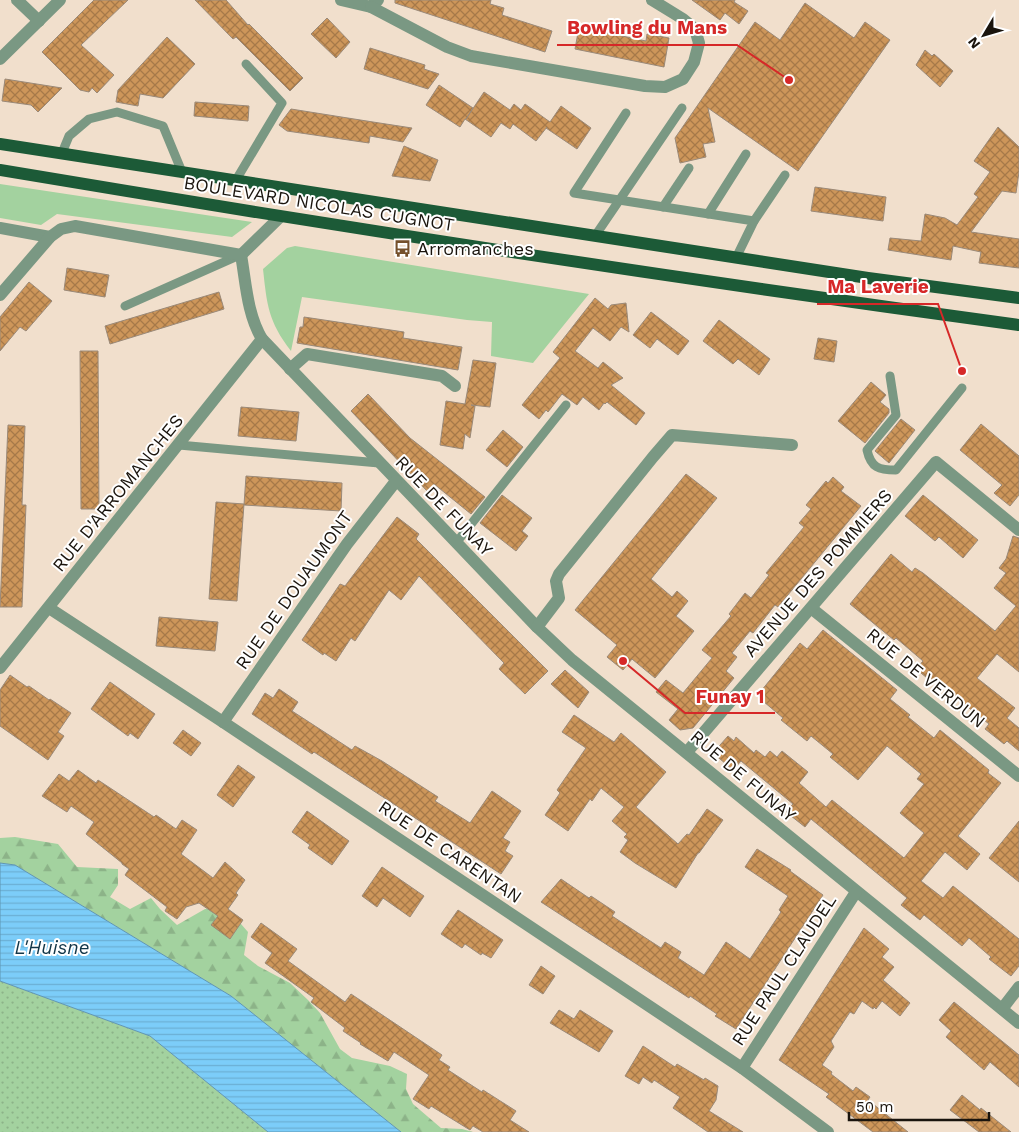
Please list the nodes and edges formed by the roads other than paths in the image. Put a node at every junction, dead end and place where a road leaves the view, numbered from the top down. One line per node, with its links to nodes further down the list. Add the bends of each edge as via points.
1 (17, 0): 6 (street)
2 (60, 0): 6 (street)
3 (341, 0): 5 (street)
4 (652, 0): 5 (street, via 695,29 699,42 694,62 683,78 665,87 471,56 447,47)
5 (374, 4)
6 (39, 22): 7 (street)
7 (0, 59)
8 (246, 64): 18 (lane, BOULEVARD NICOLAS CUGNOT, via 282,103)
9 (682, 108): 19 (lane)
10 (626, 113): 19 (lane, via 574,193)
11 (0, 144): 12 (main road, BOULEVARD NICOLAS CUGNOT)
12 (62, 154): 16 (main road, BOULEVARD NICOLAS CUGNOT); 16 (lane, via 69,136 89,119 117,112 163,126)
13 (746, 154): 21 (lane)
14 (689, 168): 20 (lane)
15 (0, 170): 22 (main road, BOULEVARD NICOLAS CUGNOT)
16 (182, 172): 18 (main road, BOULEVARD NICOLAS CUGNOT)
17 (785, 175): 23 (lane)
18 (236, 180): 25 (main road, BOULEVARD NICOLAS CUGNOT)
19 (619, 200): 20 (lane); 25 (lane)
20 (663, 207): 21 (lane)
21 (708, 214): 23 (lane)
22 (280, 217): 27 (street); 32 (main road, BOULEVARD NICOLAS CUGNOT)
23 (754, 221): 28 (lane)
24 (0, 228): 26 (street)
25 (595, 236): 28 (main road, BOULEVARD NICOLAS CUGNOT)
26 (50, 237): 27 (street, via 61,229 75,226); 29 (street)
27 (241, 255): 31 (lane); 33 (street, RUE DE FUNAY, via 251,313)
28 (736, 258): 30 (main road, BOULEVARD NICOLAS CUGNOT)
29 (0, 295)
30 (1019, 298)
31 (126, 306)
32 (1019, 325)
33 (262, 339): 34 (street, RUE DE FUNAY); 39 (street, RUE D'ARROMANCHES)
34 (290, 369): 36 (street, via 307,354 442,376); 41 (street, RUE DE FUNAY)
35 (890, 376): 37 (lane, via 896,415 867,450 870,461 883,470 896,470)
36 (455, 386)
37 (962, 388)
38 (566, 405): 44 (lane)
39 (179, 444): 41 (lane); 45 (street, RUE D'ARROMANCHES)
40 (792, 445): 47 (street, via 672,436 559,574 556,581 559,598)
41 (379, 463): 42 (street, RUE DE FUNAY)
42 (396, 481): 44 (street, RUE DE FUNAY); 49 (street, RUE DE DOUAUMONT, via 346,544)
43 (1019, 530): 46 (street, AVENUE DES POMMIERS, via 936,462)
44 (456, 543): 47 (street, RUE DE FUNAY)
45 (49, 608): 48 (street, RUE D'ARROMANCHES); 49 (street, RUE DE CARENTAN)
46 (811, 608): 50 (street, AVENUE DES POMMIERS); 51 (street, RUE DE VERDUN)
47 (536, 627): 50 (street, RUE DE FUNAY, via 594,678)
48 (0, 668)
49 (223, 722): 56 (street, RUE DE CARENTAN)
50 (688, 752): 52 (street, RUE DE FUNAY)
51 (1019, 776)
52 (856, 892): 54 (street, RUE DE FUNAY); 56 (street, RUE PAUL CLAUDEL)
53 (1019, 987): 54 (street)
54 (1002, 1009): 55 (street, RUE DE FUNAY)
55 (1019, 1023)
56 (742, 1068): 57 (street, RUE DE CARENTAN)
57 (828, 1132)

